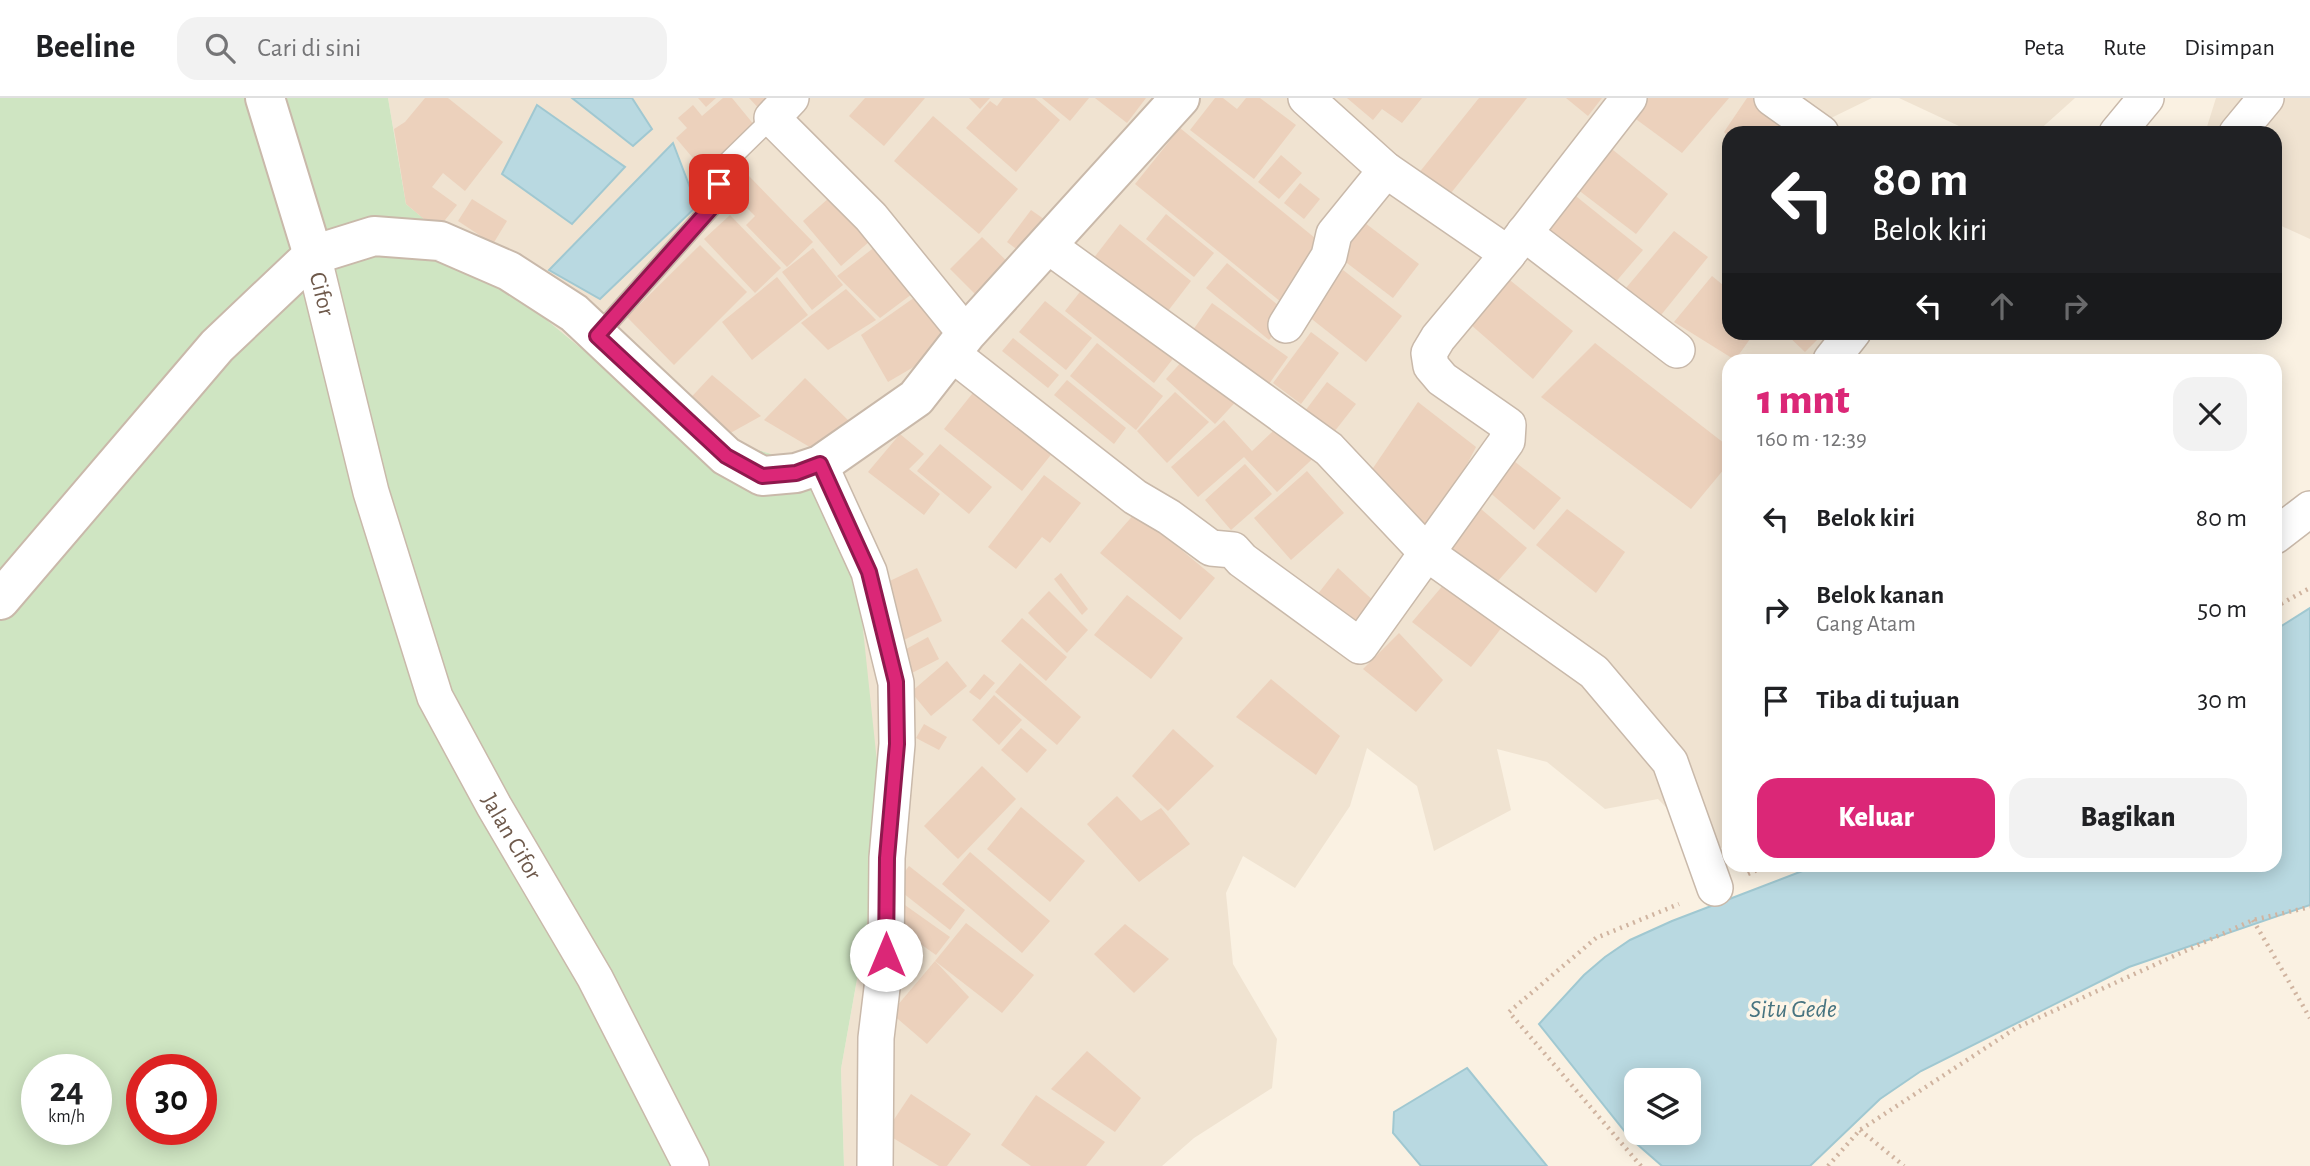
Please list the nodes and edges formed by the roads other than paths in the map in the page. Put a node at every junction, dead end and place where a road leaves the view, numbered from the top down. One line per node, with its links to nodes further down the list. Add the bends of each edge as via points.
1 (265, 98): 15 (street, Cifor)
2 (1180, 98): 14 (street)
3 (1306, 98): 12 (street)
4 (1629, 98): 13 (street)
5 (1772, 98): 9 (street)
6 (2146, 98): 10 (street)
7 (2266, 98): 11 (street)
8 (782, 108): 17 (lane, via 723,166 716,202); 19 (street, via 871,217)
9 (1811, 126)
10 (2123, 126)
11 (2243, 126)
12 (1386, 170): 13 (street); 16 (street, via 1334,234 1329,256)
13 (1516, 244): 20 (street); 26 (street, via 1429,353 1431,366 1442,379 1508,425 1507,441)
14 (1047, 245): 19 (street); 26 (street, via 1329,449)
15 (313, 255): 17 (street, via 374,236 440,241 509,271 574,313); 23 (street, Cifor); 27 (street, via 217,346)
16 (1286, 325)
17 (597, 336): 22 (street, via 726,456 762,476 796,473)
18 (1847, 340): 21 (street)
19 (958, 343): 22 (street, via 916,398); 26 (street, via 1135,496 1211,548 1233,550 1360,646)
20 (1677, 350)
21 (1836, 354)
22 (820, 464): 30 (street, via 869,572 896,682 886,955 876,1038)
23 (371, 492): 29 (street, Jalan Cifor, via 435,697 595,978)
24 (2310, 509): 25 (street)
25 (2282, 531)
26 (1428, 554): 28 (street, via 1594,672 1670,762)
27 (0, 600)
28 (1715, 888)
29 (691, 1166)
30 (875, 1166)

